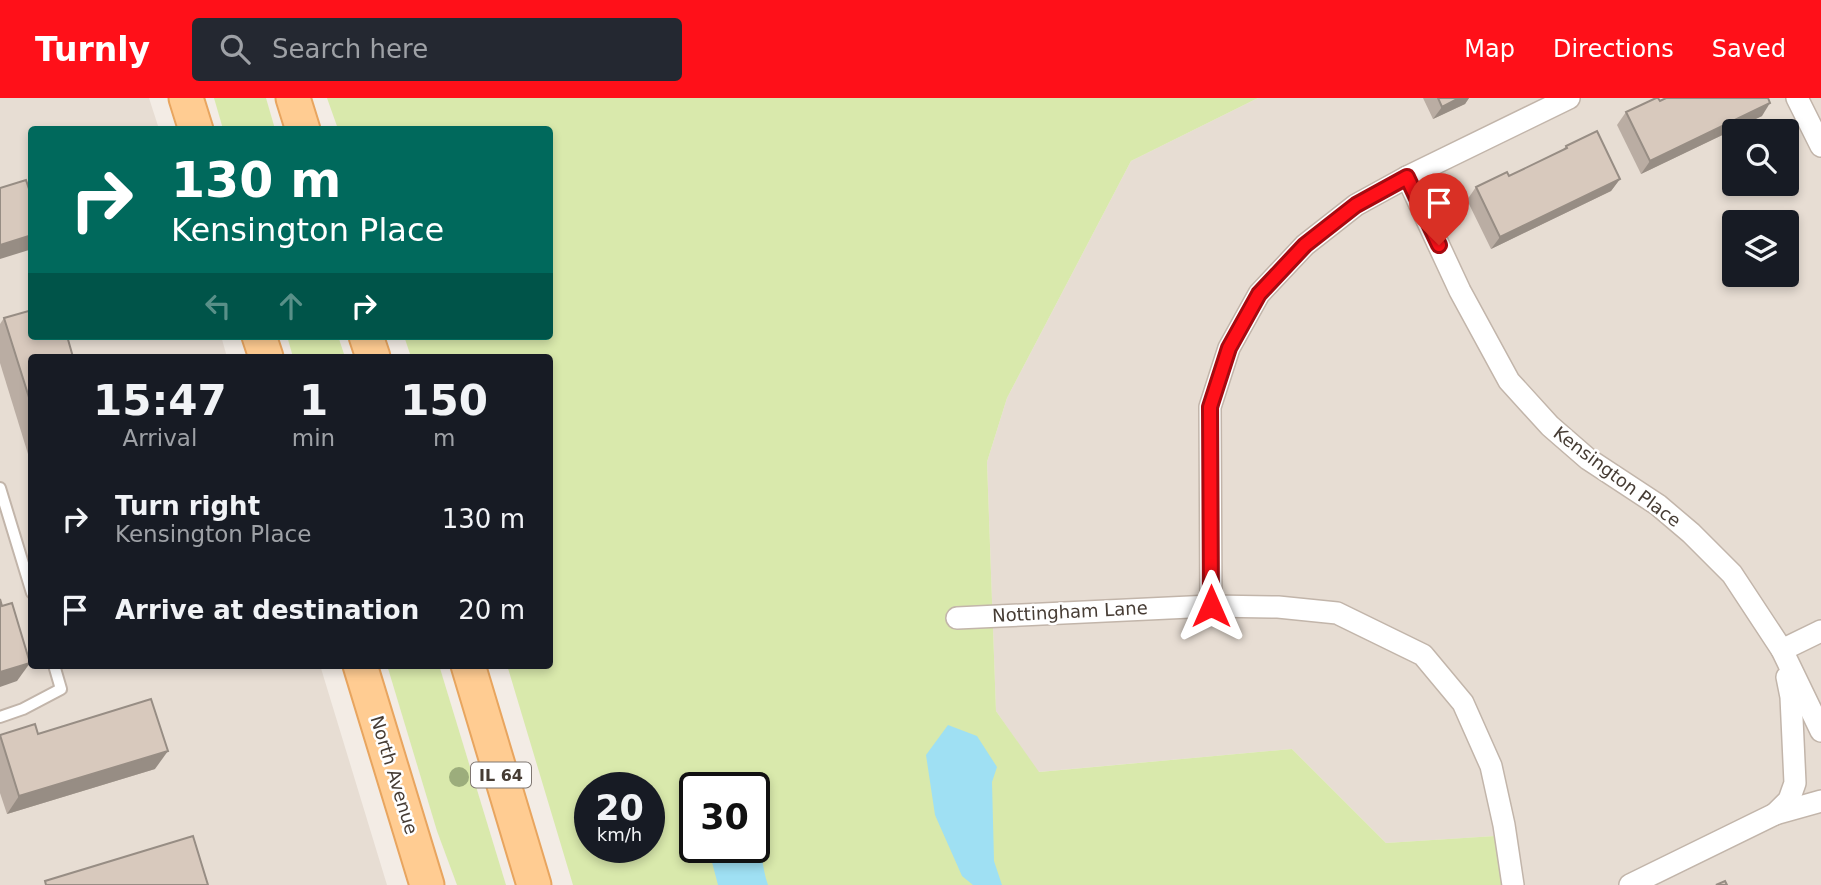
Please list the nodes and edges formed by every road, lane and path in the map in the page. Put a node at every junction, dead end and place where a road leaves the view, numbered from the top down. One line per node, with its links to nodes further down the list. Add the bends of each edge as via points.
1 (186, 98): 5 (main road)
2 (293, 98): 6 (main road)
3 (1569, 98): 8 (street)
4 (1797, 98): 7 (street)
5 (195, 126)
6 (302, 126)
7 (1821, 146)
8 (1407, 177): 11 (street, via 1356,205 1305,245 1259,294 1229,348 1210,407); 14 (street, Kensington Place, via 1509,381 1588,459 1691,533 1732,575)
9 (0, 488): 10 (lane)
10 (28, 580)
11 (1211, 606): 12 (street, Nottingham Lane); 24 (street, Nottingham Lane, via 1337,613 1423,654 1463,704 1491,766)
12 (957, 618)
13 (1821, 631): 14 (street)
14 (1782, 650): 19 (street, Kensington Place); 21 (street, via 1791,697 1795,783 1789,800)
15 (55, 669): 18 (lane, via 61,689)
16 (361, 669): 22 (main road, North Avenue)
17 (469, 669): 23 (main road, IL 64)
18 (0, 717)
19 (1821, 731)
20 (1821, 801): 21 (street)
21 (1775, 814): 25 (street)
22 (427, 885)
23 (534, 885)
24 (1513, 885)
25 (1630, 885)

